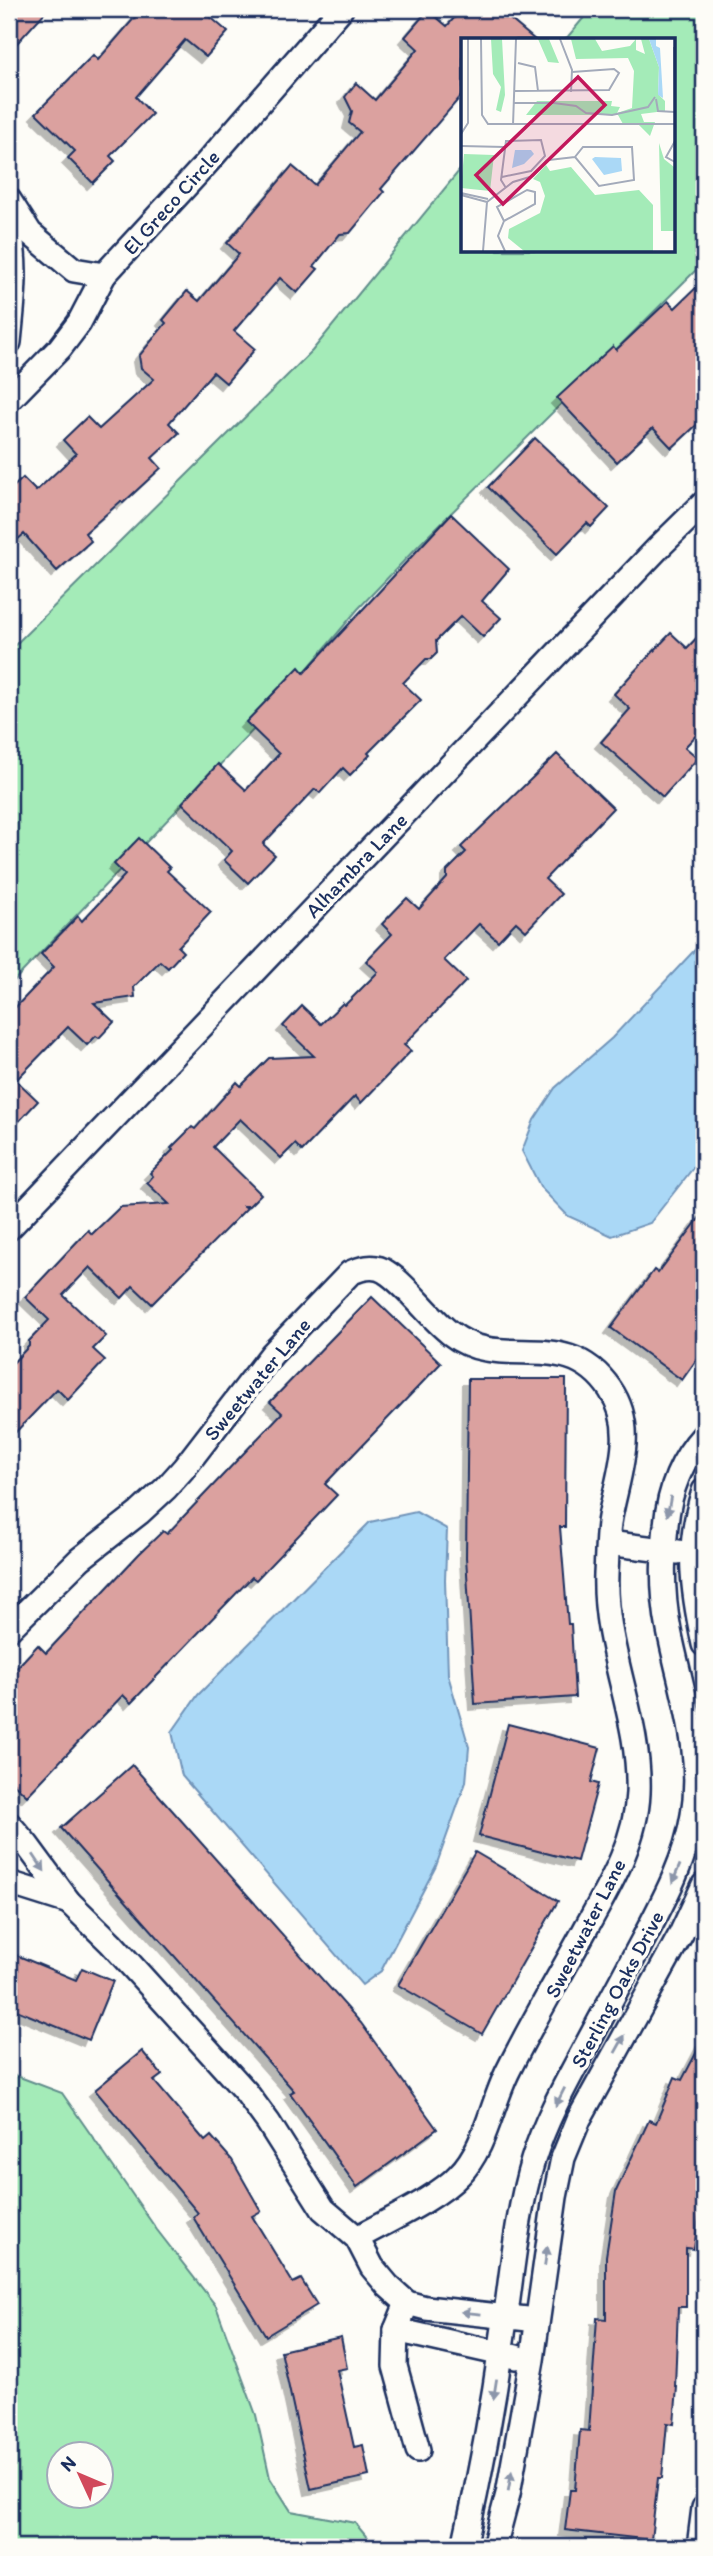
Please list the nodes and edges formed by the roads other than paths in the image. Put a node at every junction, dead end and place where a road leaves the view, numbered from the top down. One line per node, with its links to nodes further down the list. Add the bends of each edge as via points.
1 (341, 9): 4 (street, El Greco Circle)
2 (9, 200): 4 (street, via 30,233 74,270)
3 (9, 226): 5 (street, via 15,253)
4 (104, 275): 6 (street, El Greco Circle, via 60,348)
5 (9, 342)
6 (9, 400)
7 (704, 503): 8 (street, Alhambra Lane)
8 (9, 1228)
9 (704, 1435): 12 (street, Sterling Oaks Drive, one-way to 12, via 673,1486)
10 (704, 1491): 13 (street, via 693,1526)
11 (608, 1543): 12 (street); 14 (street, Sweetwater Lane, via 626,1434 621,1409 590,1366 551,1351 490,1351 468,1345 449,1333 386,1272 367,1267 350,1273 272,1354 166,1488 80,1559); 20 (street, Sweetwater Lane, via 610,1632 638,1759 638,1796 629,1839 613,1879 508,2072 469,2164 445,2187)
12 (663, 1550): 13 (street); 22 (street, Sterling Oaks Drive, one-way to 22, via 669,1630 694,1741 694,1815 666,1898 547,2123 524,2201)
13 (691, 1553): 15 (street)
14 (9, 1629)
15 (704, 1644)
16 (9, 1824): 19 (street, one-way to 19)
17 (9, 1883): 19 (street)
18 (704, 1885): 23 (street, Sterling Oaks Drive, one-way to 18, via 563,2158 579,2119)
19 (69, 1902): 20 (street, via 246,2092 323,2209)
20 (356, 2238): 21 (street, via 372,2267)
21 (407, 2303): 22 (street, one-way to 21); 24 (street)
22 (506, 2317): 23 (street); 25 (street, Sterling Oaks Drive)
23 (537, 2320): 26 (street, Sterling Oaks Drive)
24 (396, 2330): 25 (street); 27 (street, via 395,2366)
25 (501, 2353): 26 (street); 29 (street, Sterling Oaks Drive, one-way to 29)
26 (532, 2360): 30 (street, Sterling Oaks Drive, one-way to 26)
27 (418, 2450)
28 (704, 2508): 31 (street)
29 (464, 2547)
30 (494, 2547)
31 (699, 2547)

